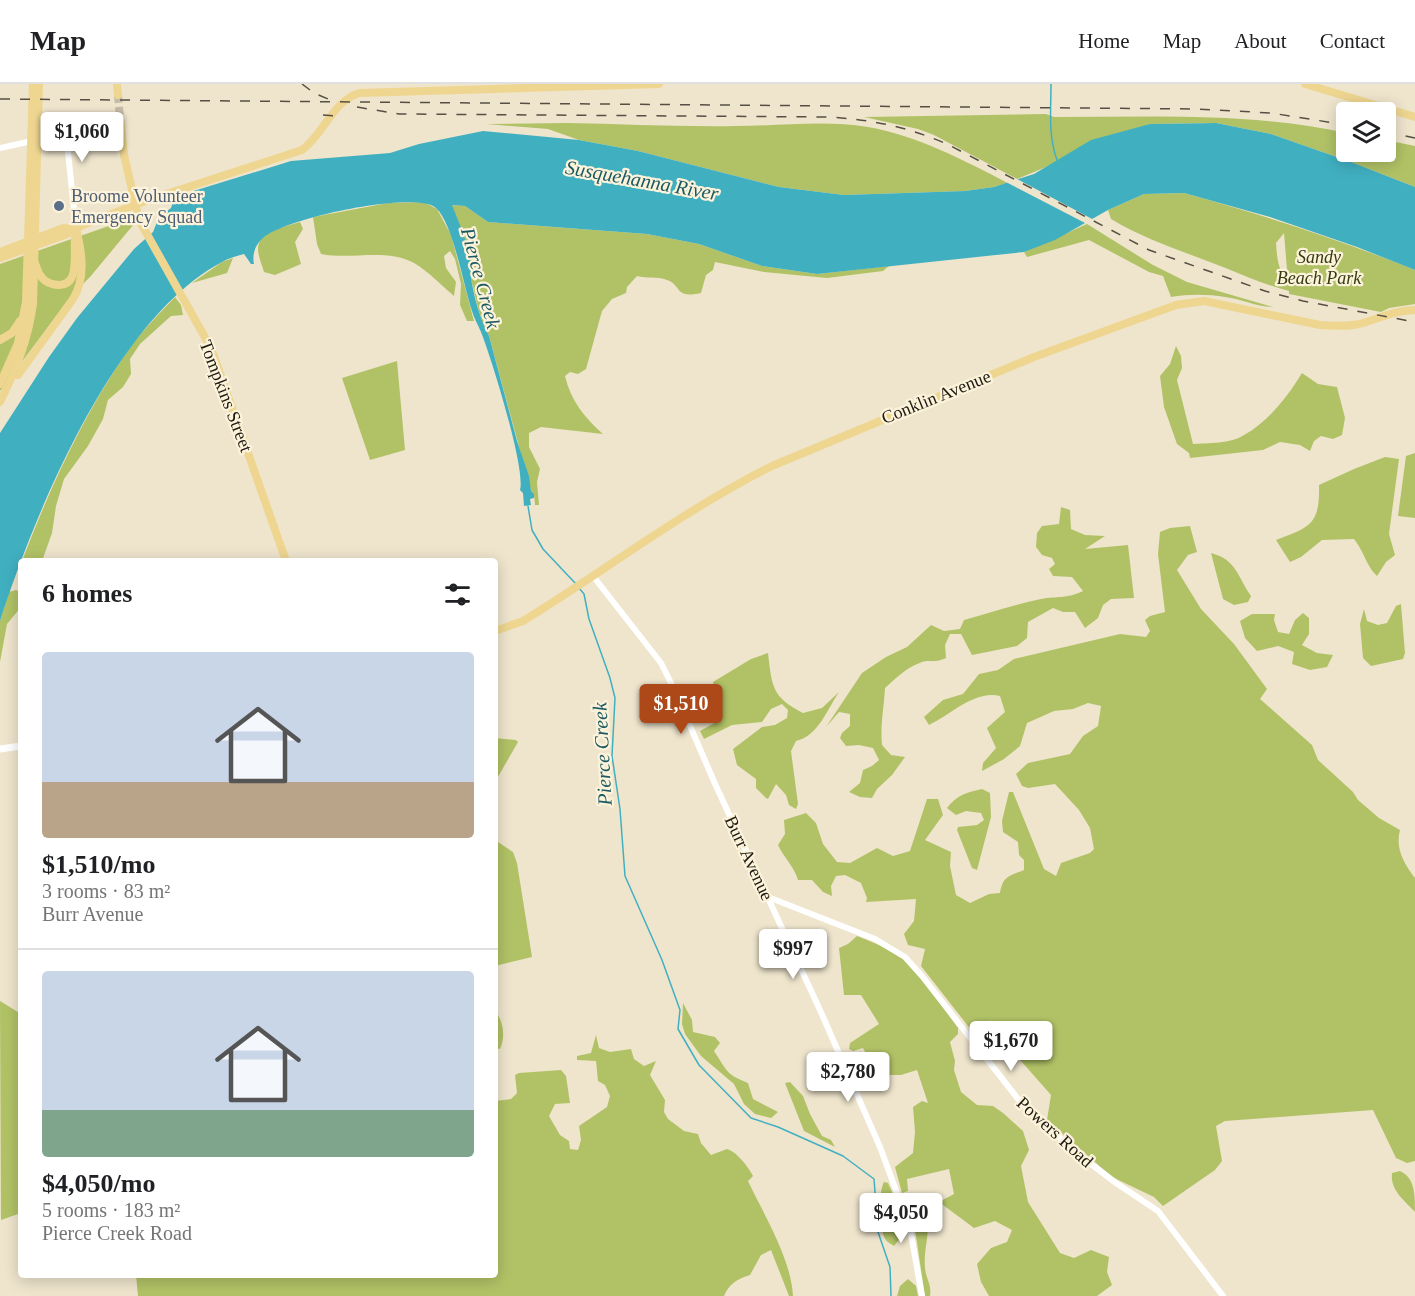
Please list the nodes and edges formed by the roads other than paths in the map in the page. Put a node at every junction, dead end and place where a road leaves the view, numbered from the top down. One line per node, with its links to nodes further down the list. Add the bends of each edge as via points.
1 (33, 84): 17 (main road)
2 (39, 84): 17 (main road)
3 (117, 84): 7 (main road)
4 (659, 84): 6 (main road)
5 (1305, 84): 8 (main road)
6 (588, 85): 13 (main road, via 359,93 344,101 302,150)
7 (118, 95)
8 (1415, 117)
9 (120, 118): 10 (main road, Tompkins Street)
10 (121, 132): 11 (street); 13 (main road, Tompkins Street)
11 (66, 133): 12 (street); 14 (street)
12 (0, 148)
13 (135, 205): 14 (main road); 23 (main road, Tompkins Street, via 142,227 215,360)
14 (76, 229): 15 (main road, via 63,228); 16 (main road); 17 (main road, via 76,270 68,281 45,281); 22 (main road, via 80,286)
15 (0, 252)
16 (0, 258)
17 (31, 259): 18 (main road); 22 (main road, via 33,304 28,332)
18 (28, 284): 20 (main road, via 18,325); 21 (main road, via 21,333)
19 (1415, 310): 24 (main road, Conklin Avenue, via 1351,325 1320,325 1204,301 1176,305 1034,357 772,466 705,503)
20 (0, 340)
21 (0, 384)
22 (0, 403)
23 (285, 558)
24 (592, 576): 25 (main road, Conklin Avenue, via 518,624); 28 (street, Burr Avenue, via 665,669)
25 (498, 630)
26 (18, 746): 27 (main road)
27 (0, 749)
28 (768, 897): 29 (street, Burr Avenue, via 896,1188 910,1228); 30 (street, Powers Road, via 865,934 905,957 1018,1100 1094,1167 1154,1207)
29 (922, 1296)
30 (1223, 1296)

